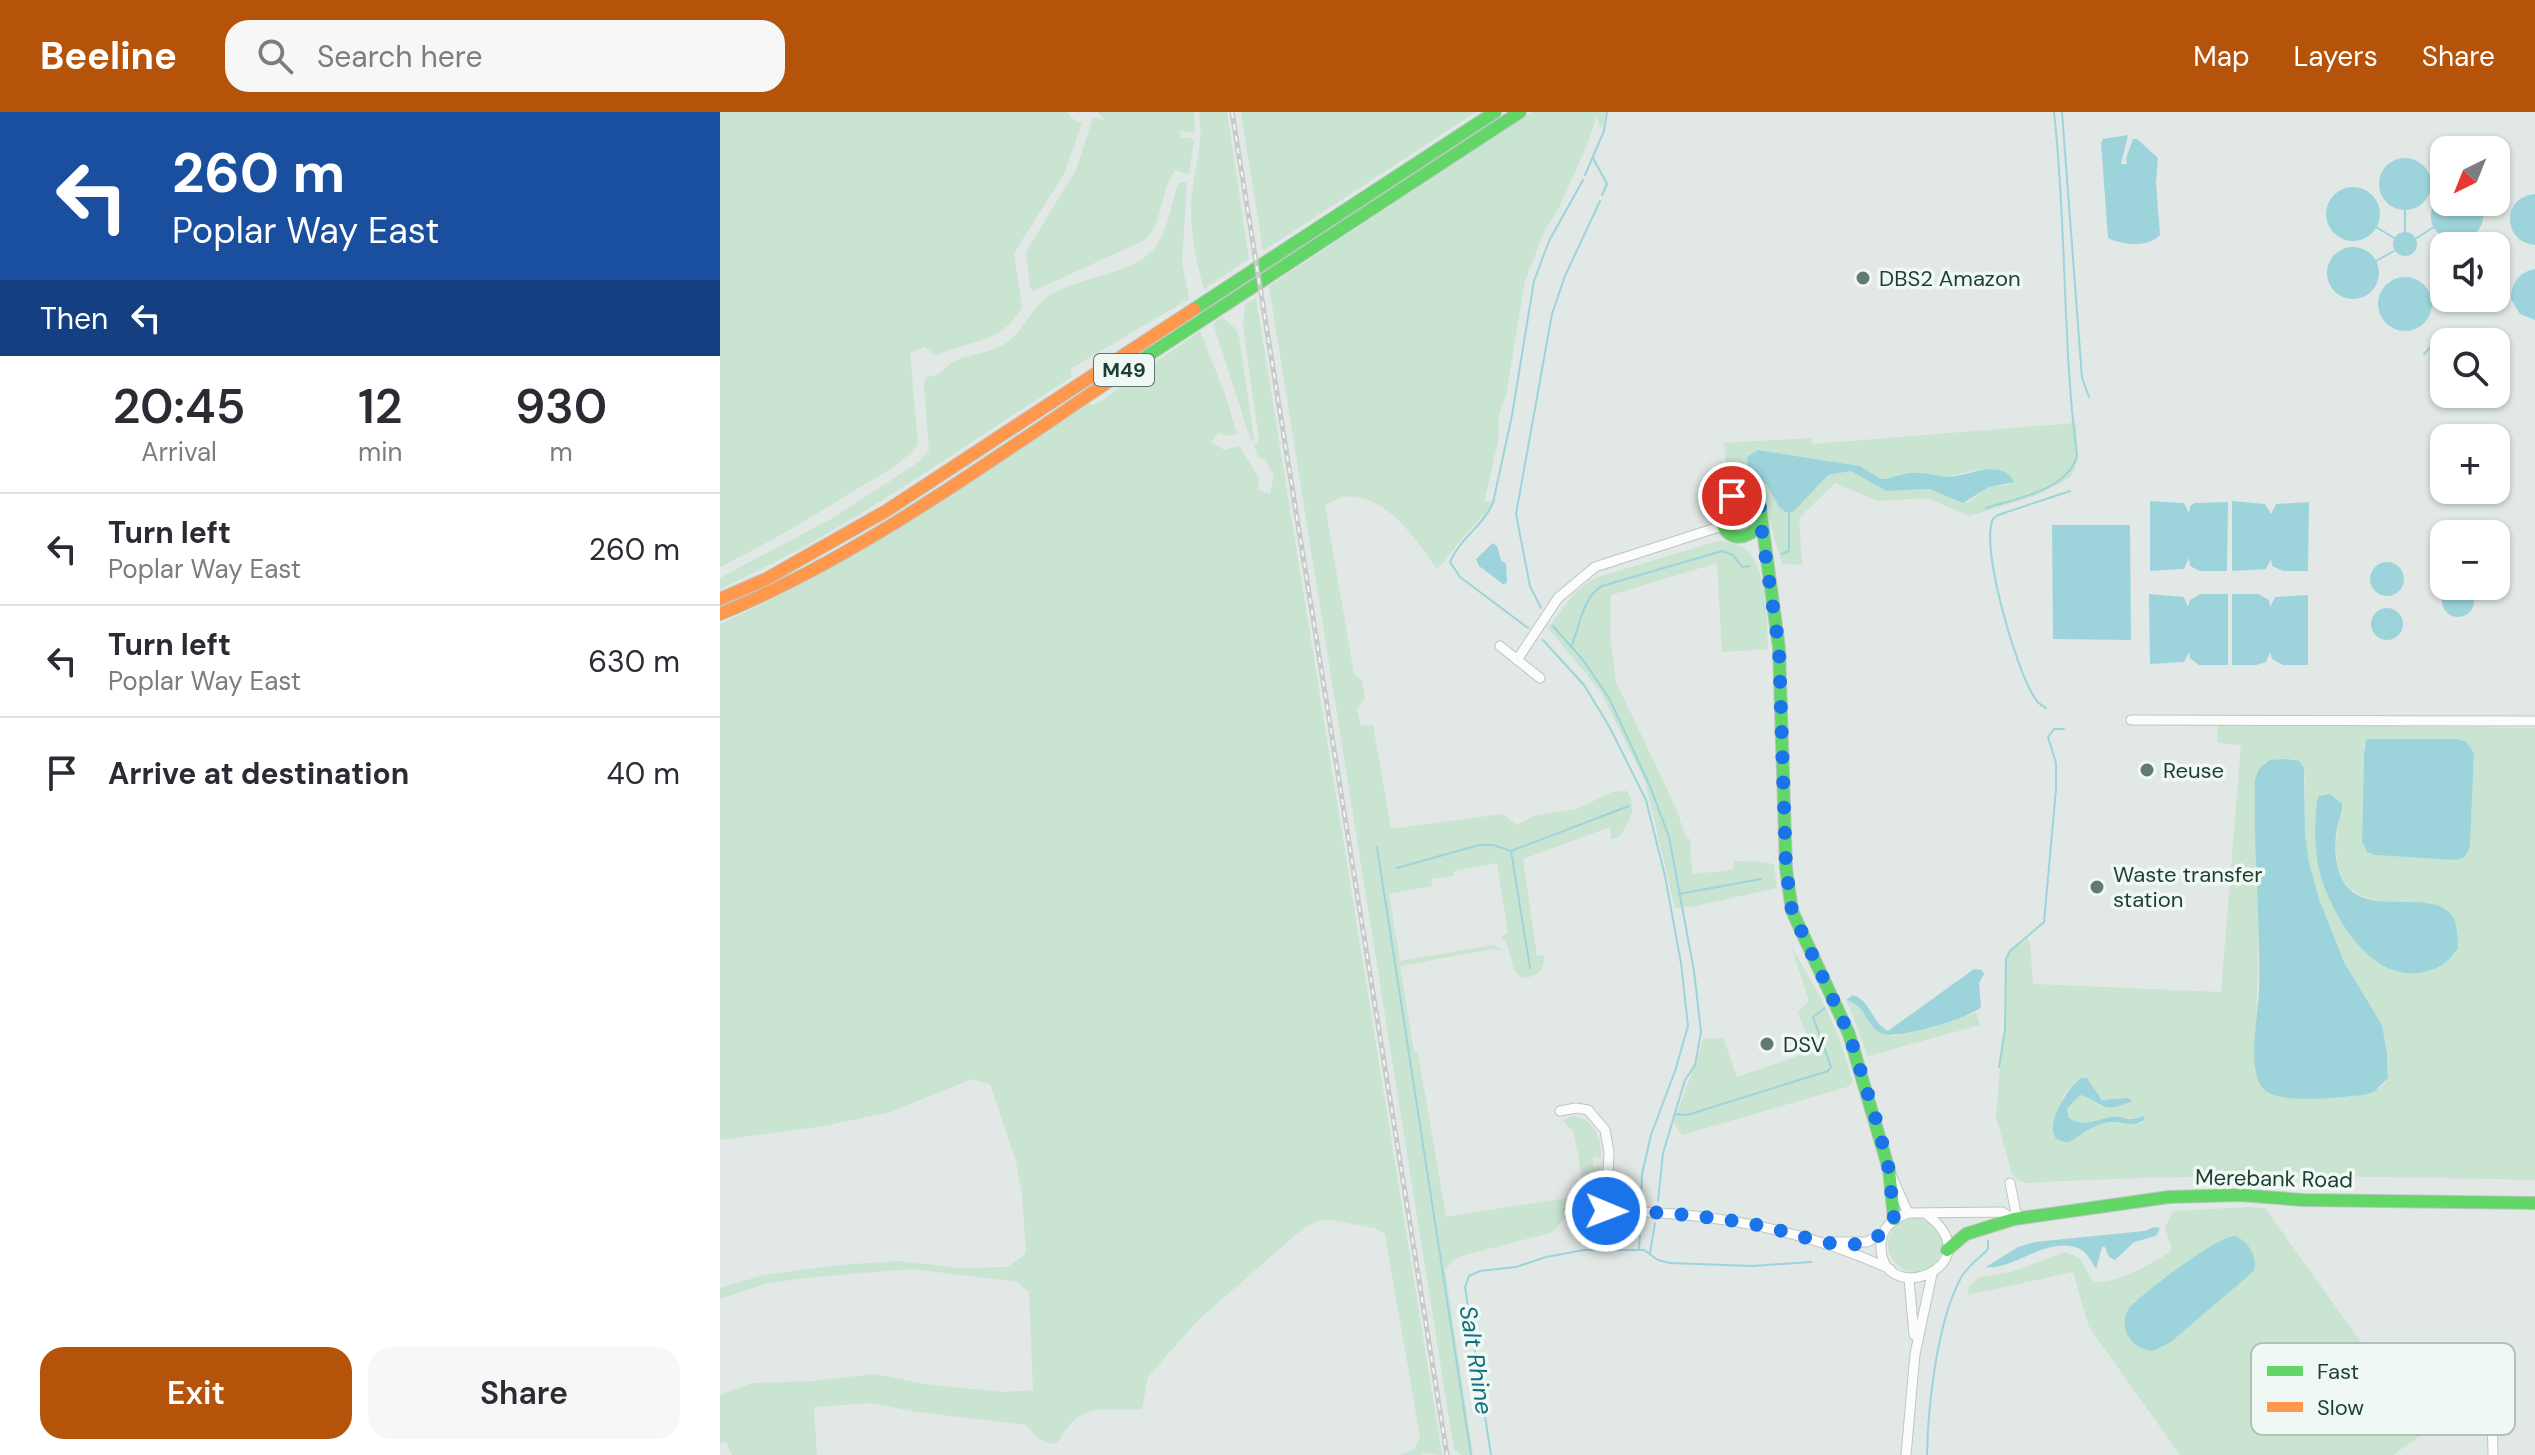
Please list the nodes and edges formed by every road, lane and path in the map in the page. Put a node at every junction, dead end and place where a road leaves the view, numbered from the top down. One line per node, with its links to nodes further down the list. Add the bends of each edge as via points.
1 (1495, 112): 7 (main road, M49, via 886,511)
2 (1520, 112): 8 (main road, M49, via 890,525 766,595)
3 (1761, 525): 4 (main road, via 1759,503 1740,494 1722,505); 5 (main road); 6 (main road)
4 (1722, 526): 5 (main road, via 1730,535); 10 (street, via 1595,567 1558,598)
5 (1750, 536): 6 (street)
6 (1769, 562): 15 (main road, via 1779,648 1792,911 1849,1034)
7 (720, 599)
8 (720, 614)
9 (1500, 646): 10 (street)
10 (1517, 660): 11 (street)
11 (1540, 678)
12 (2131, 720): 13 (street)
13 (2535, 721)
14 (1560, 1111): 18 (street, via 1588,1110 1605,1130)
15 (1889, 1170): 20 (street); 23 (main road)
16 (2010, 1183): 22 (street)
17 (2535, 1203): 22 (main road, Merebank Road, via 2169,1197)
18 (1606, 1211): 19 (street); 25 (street, via 1760,1225)
19 (1568, 1213)
20 (1908, 1213): 21 (street); 23 (street)
21 (1926, 1214): 22 (street, Merebank Road, via 2002,1212); 26 (street, via 1939,1224)
22 (2016, 1218): 26 (main road, Merebank Road, via 1966,1234)
23 (1894, 1219): 24 (street)
24 (1883, 1233): 25 (street, via 1850,1244); 27 (street, via 1881,1251)
25 (1816, 1240): 27 (street)
26 (1947, 1250): 28 (street)
27 (1890, 1269): 29 (street)
28 (1932, 1274): 29 (street); 30 (street)
29 (1909, 1279): 30 (street)
30 (1915, 1354): 32 (street)
31 (2493, 1435): 33 (street)
32 (1906, 1455)
33 (2493, 1455)

